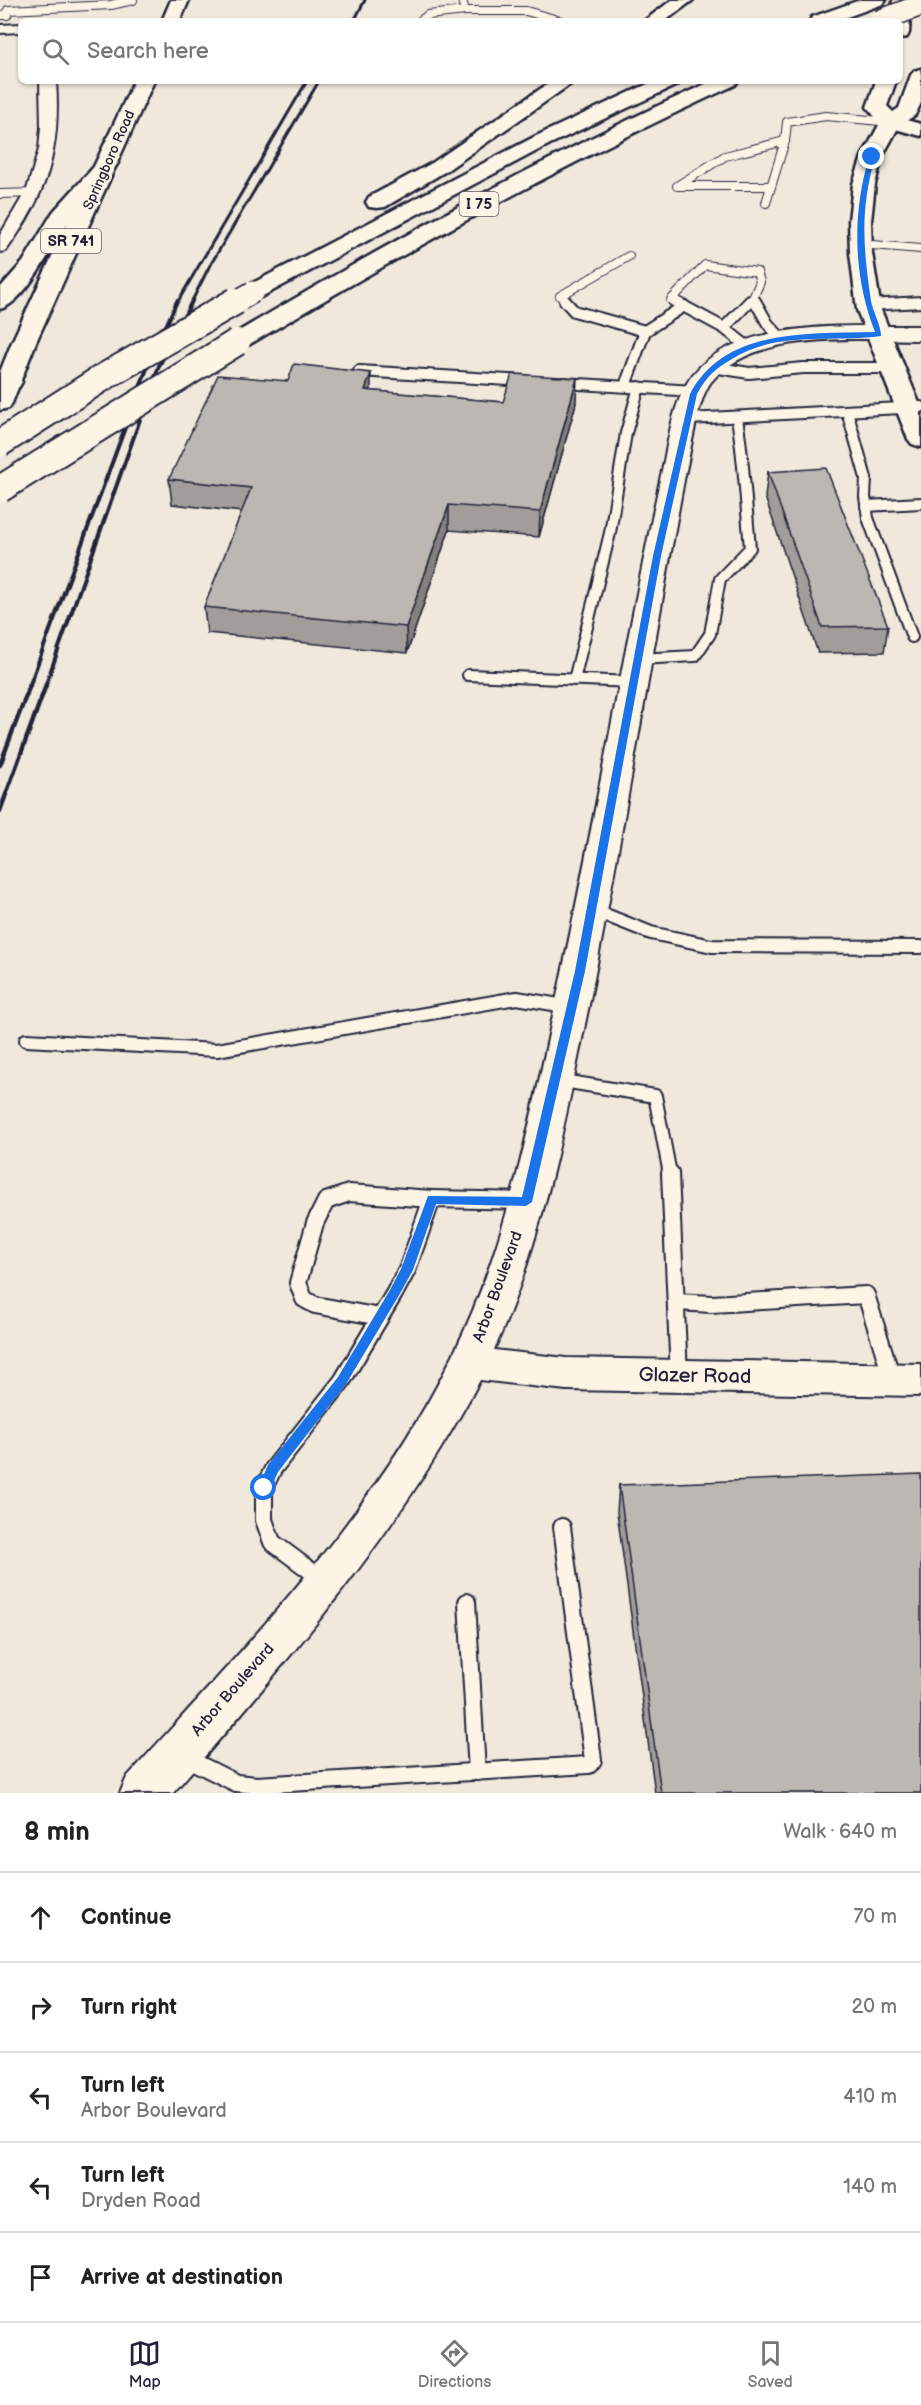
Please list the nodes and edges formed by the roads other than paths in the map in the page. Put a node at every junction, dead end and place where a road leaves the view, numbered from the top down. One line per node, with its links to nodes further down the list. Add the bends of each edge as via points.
1 (133, 0): 9 (lane, via 111,5 8,10 7,15)
2 (180, 0): 10 (main road)
3 (462, 0): 8 (lane)
4 (684, 0): 13 (main road)
5 (877, 0): 14 (main road)
6 (902, 0): 16 (main road)
7 (921, 5): 15 (main road, bridge)
8 (465, 11): 11 (lane); 12 (lane, via 526,11)
9 (0, 15)
10 (172, 18)
11 (424, 18)
12 (550, 18)
13 (657, 18)
14 (827, 18)
15 (887, 18)
16 (901, 18)
17 (0, 28): 18 (street)
18 (18, 28)
19 (921, 75): 26 (main road, via 908,111)
20 (48, 84): 32 (street, via 50,131)
21 (143, 84): 30 (main road, Springboro Road / SR 741)
22 (561, 84): 39 (main road)
23 (664, 84): 39 (main road, I 75)
24 (721, 84): 62 (main road, I 75, bridge, via 602,138 368,263)
25 (885, 84): 26 (main road, via 877,106)
26 (891, 122): 27 (main road); 28 (main road); 29 (lane, via 830,115 799,118 787,122); 35 (main road, via 872,157 864,184)
27 (921, 122)
28 (921, 130)
29 (785, 141): 31 (lane); 31 (lane, via 725,156 676,186)
30 (108, 163): 41 (main road, via 61,217 32,265); 55 (main road, Springboro Road / SR 741)
31 (771, 186): 34 (lane)
32 (35, 193): 33 (lane); 36 (street)
33 (0, 194)
34 (766, 202)
35 (860, 244): 37 (lane); 44 (main road)
36 (0, 247)
37 (921, 249)
38 (629, 256): 45 (lane, via 560,296 574,311)
39 (256, 283): 61 (main road, I 75, bridge)
40 (753, 298): 43 (lane, via 761,285 757,272 705,265 671,300); 47 (lane); 48 (lane)
41 (0, 302)
42 (921, 302): 44 (lane)
43 (684, 306): 45 (lane); 47 (lane)
44 (874, 320): 46 (street); 48 (street); 49 (main road)
45 (645, 331): 53 (lane)
46 (921, 333)
47 (736, 338): 48 (street); 56 (street)
48 (781, 338)
49 (893, 368): 56 (lane, via 803,368 749,373); 57 (main road)
50 (359, 371): 51 (lane)
51 (542, 382)
52 (553, 383): 53 (lane)
53 (625, 386): 54 (lane)
54 (639, 387): 56 (lane); 68 (lane, via 626,433 610,532)
55 (3, 388)
56 (699, 392): 59 (lane); 66 (street, Arbor Boulevard, via 671,486)
57 (915, 408): 58 (lane); 60 (main road)
58 (847, 411): 59 (lane); 64 (lane, via 866,478)
59 (737, 418): 66 (lane, via 750,548 720,579 710,634 695,656)
60 (921, 439)
61 (0, 443)
62 (0, 489)
63 (921, 503): 64 (lane)
64 (866, 506): 65 (lane)
65 (912, 636)
66 (636, 671): 68 (lane); 69 (street, Arbor Boulevard)
67 (468, 675): 68 (lane)
68 (574, 680)
69 (592, 909): 70 (lane, via 651,933 712,946); 71 (street, Arbor Boulevard)
70 (921, 947)
71 (572, 1007): 72 (lane, via 517,998 217,1050); 73 (street, Arbor Boulevard)
72 (26, 1040)
73 (556, 1080): 75 (street, Arbor Boulevard); 76 (lane, via 655,1096 670,1164)
74 (432, 1199): 75 (lane); 77 (lane, via 407,1270); 77 (lane, via 349,1193 326,1201 315,1223 298,1283 304,1299 315,1305)
75 (526, 1202): 78 (street, Arbor Boulevard, via 507,1270)
76 (676, 1302): 79 (lane); 80 (lane, via 712,1304 866,1295)
77 (380, 1317): 82 (lane, via 342,1380 273,1469 264,1488 264,1520 272,1542)
78 (469, 1363): 79 (street, Glazer Road, via 566,1374); 82 (street, Arbor Boulevard, via 433,1431)
79 (679, 1376): 80 (street, Glazer Road)
80 (907, 1380)
81 (562, 1527): 85 (lane, via 593,1760 589,1765)
82 (324, 1581): 84 (street, Arbor Boulevard)
83 (467, 1602): 85 (lane)
84 (178, 1754): 85 (lane, via 236,1783 257,1785); 86 (street, Arbor Boulevard)
85 (477, 1772)
86 (143, 1793)

